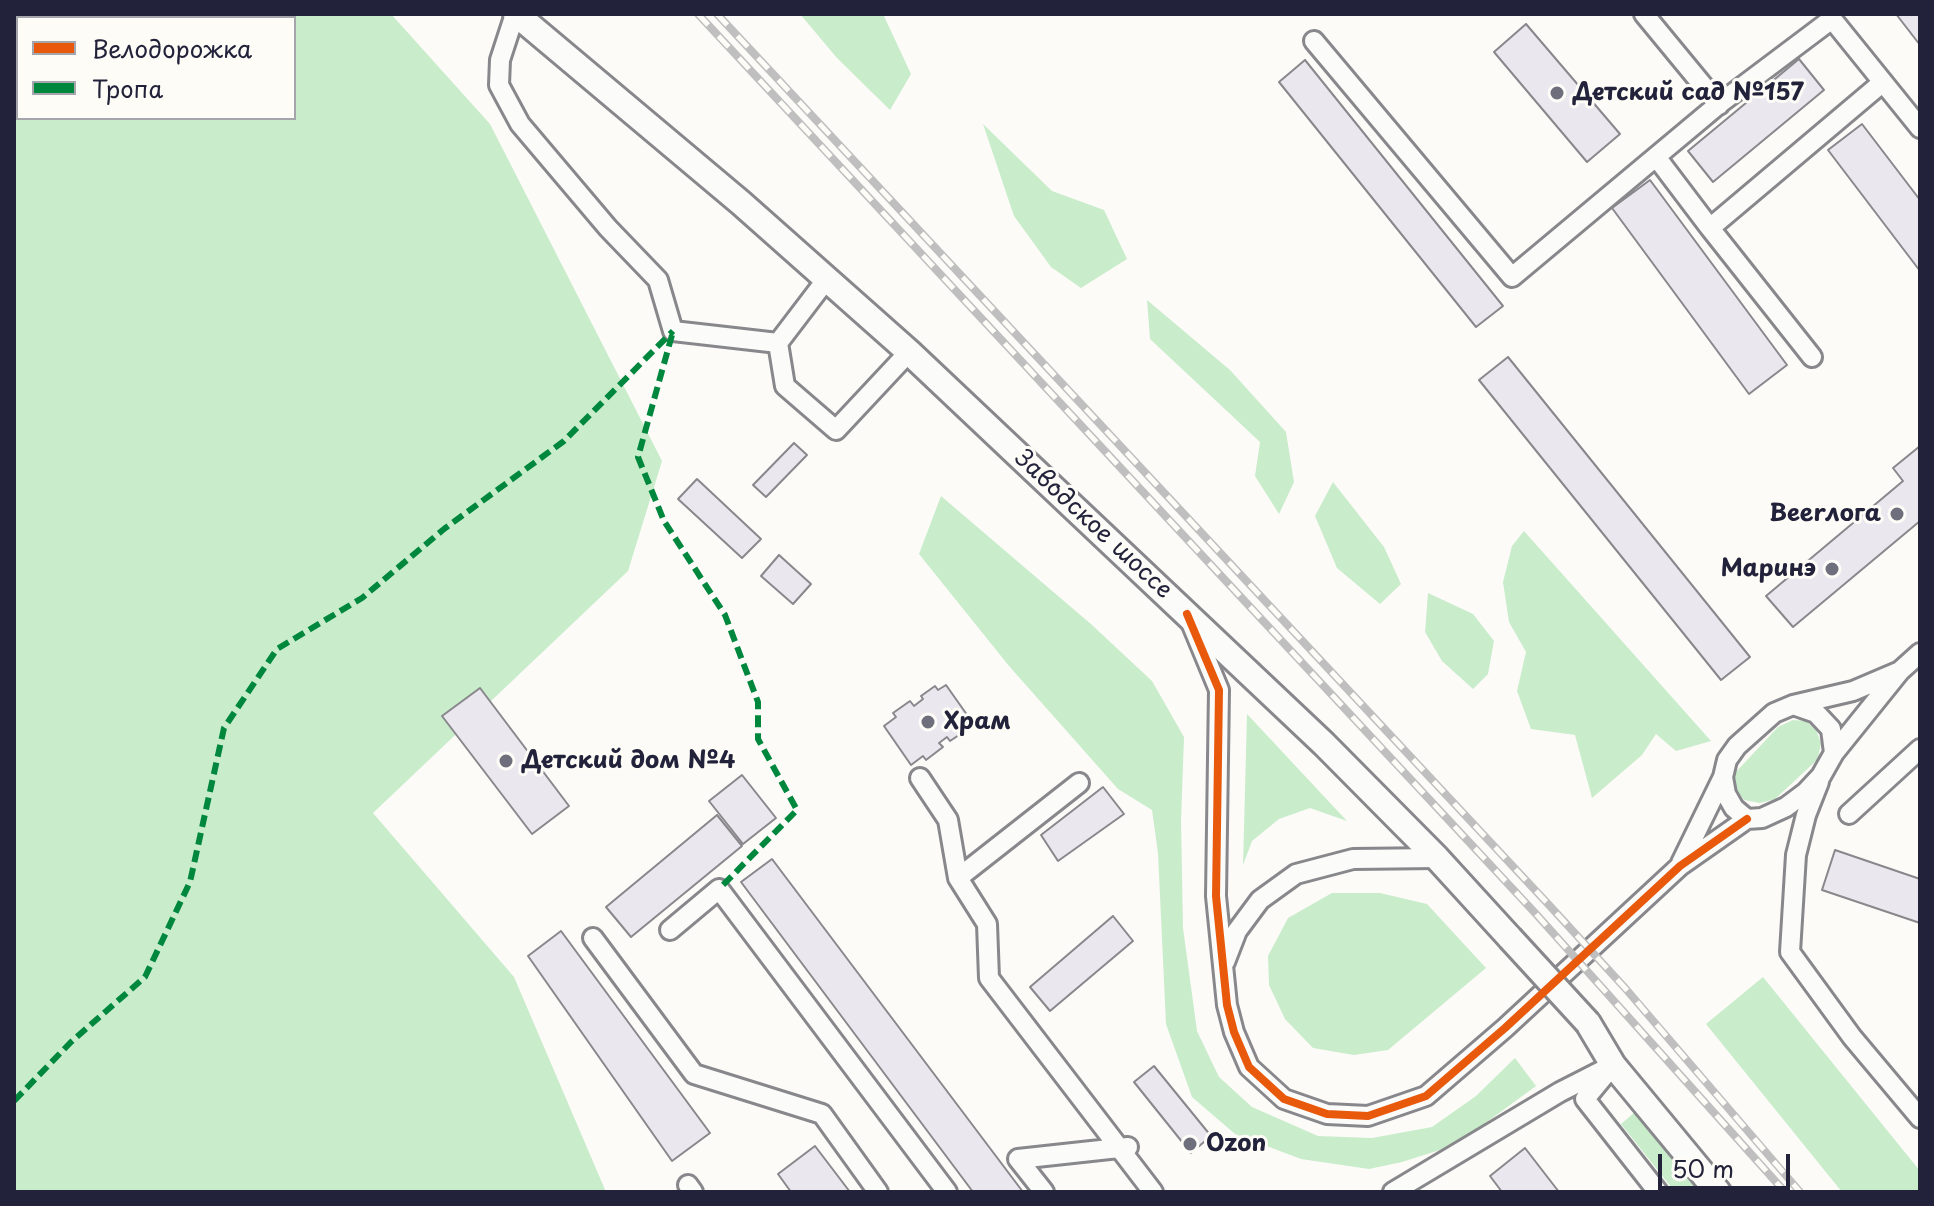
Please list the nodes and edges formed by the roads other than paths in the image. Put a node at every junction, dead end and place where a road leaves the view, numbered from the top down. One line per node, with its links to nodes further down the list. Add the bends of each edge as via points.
1 (516, 14): 9 (main road, Заводское шоссе); 10 (street, via 500,60 499,85 520,124 658,280 673,331)
2 (1644, 14): 5 (street)
3 (1314, 41): 7 (street, via 1512,277)
4 (1883, 82): 5 (street, via 1832,19); 6 (street); 8 (street)
5 (1719, 105): 7 (street)
6 (1920, 128)
7 (1657, 158): 8 (street)
8 (1710, 228): 12 (street)
9 (826, 280): 10 (street); 11 (main road, Заводское шоссе)
10 (778, 343): 11 (street, via 785,386 836,430)
11 (909, 352): 13 (main road, Заводское шоссе)
12 (1812, 357)
13 (1187, 614): 27 (main road, Заводское шоссе); 32 (street, via 1219,690 1216,896)
14 (1920, 653): 15 (street)
15 (1900, 671): 16 (street, via 1853,691); 18 (street)
16 (1793, 705): 18 (street, via 1816,713 1831,729); 20 (street, via 1774,713 1737,746)
17 (1920, 749): 24 (street)
18 (1834, 753): 19 (street)
19 (1821, 776): 23 (street); 26 (street)
20 (1723, 777): 25 (street, via 1726,794); 28 (street)
21 (920, 778): 29 (street, via 948,820)
22 (1079, 783): 29 (street)
23 (1786, 807): 25 (street); 26 (street)
24 (1849, 814)
25 (1747, 819): 28 (street)
26 (1796, 855): 34 (street, via 1790,952)
27 (1437, 858): 32 (street, via 1353,859 1296,874 1252,910 1237,931); 33 (main road, Заводское шоссе, bridge, via 1588,1023)
28 (1680, 866): 32 (street, via 1426,1096 1368,1116 1327,1114 1284,1099 1249,1067 1234,1032)
29 (958, 878): 38 (street, via 987,924 989,978)
30 (670, 930): 36 (street, via 719,889)
31 (593, 938): 35 (street, via 694,1074 822,1114)
32 (1223, 969)
33 (1613, 1065): 40 (street); 41 (street, via 1585,1099); 42 (main road, Заводское шоссе)
34 (1920, 1118)
35 (878, 1192)
36 (947, 1192)
37 (1044, 1192): 39 (street, via 1018,1159 1132,1147)
38 (1153, 1192)
39 (1164, 1192)
40 (1393, 1192)
41 (1658, 1192)
42 (1718, 1192)

